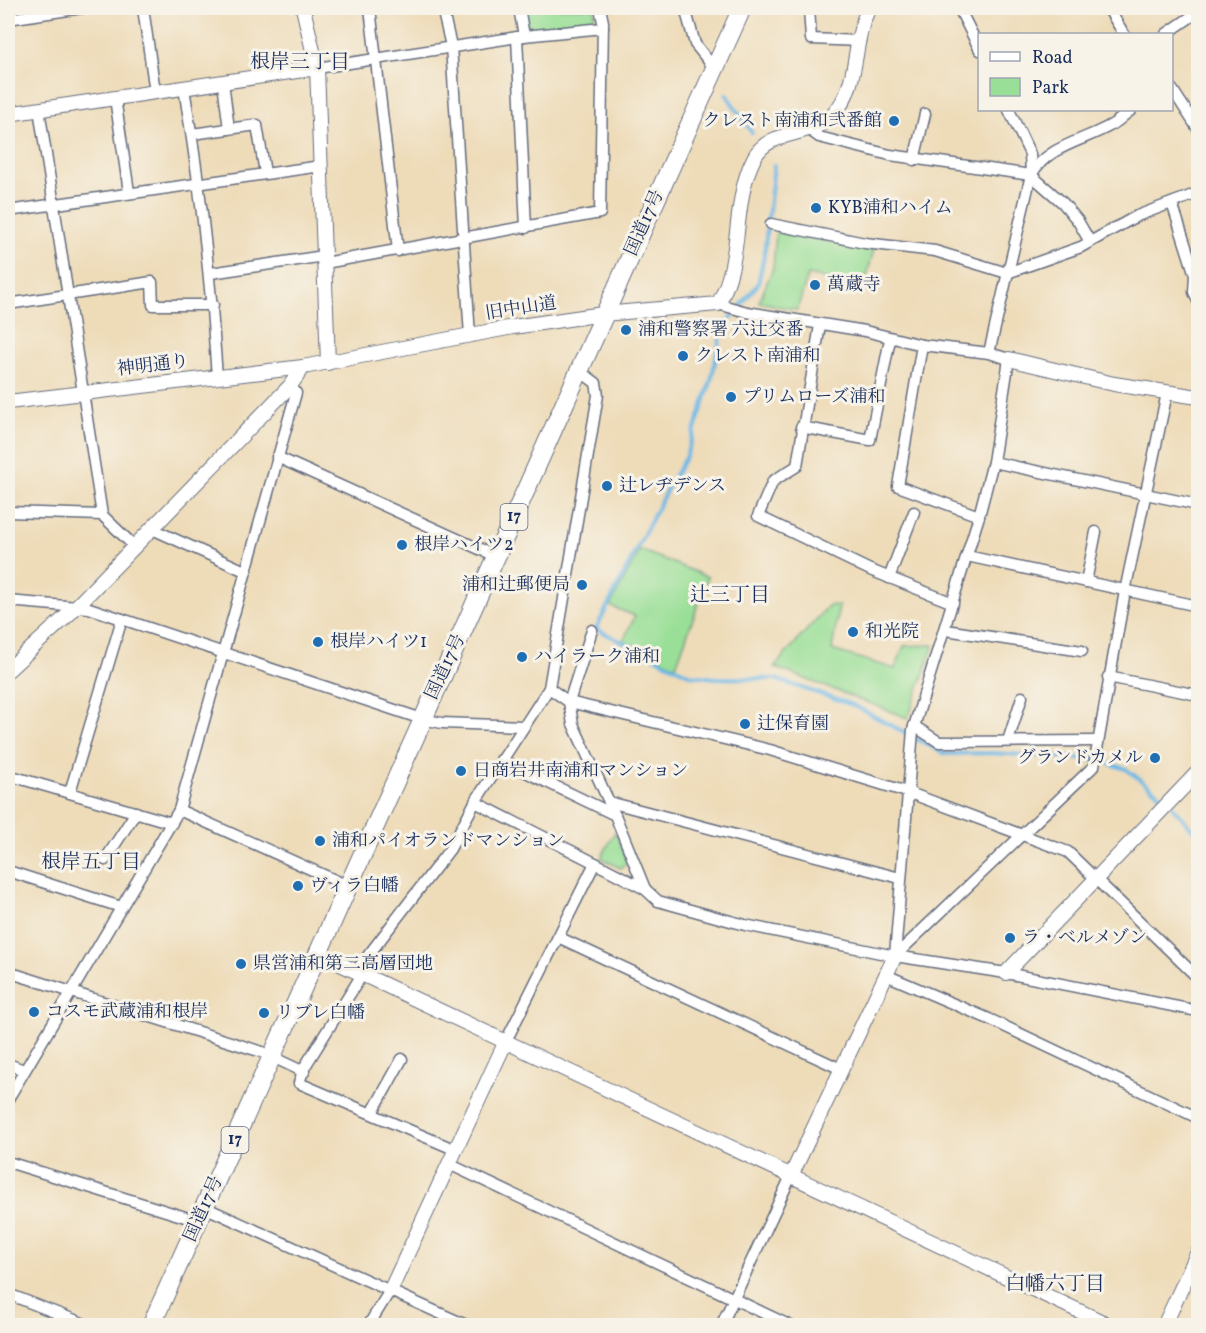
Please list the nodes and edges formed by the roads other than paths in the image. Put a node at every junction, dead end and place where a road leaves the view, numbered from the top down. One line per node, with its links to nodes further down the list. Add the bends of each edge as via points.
1 (82, 8): 15 (street)
2 (143, 8): 28 (street)
3 (303, 8): 24 (street)
4 (370, 8): 23 (street)
5 (442, 8): 21 (street)
6 (519, 8): 19 (street)
7 (600, 8): 16 (street)
8 (685, 8): 25 (street, via 695,44)
9 (742, 8): 25 (highway, 国道17号 / 17)
10 (809, 8): 20 (street, via 811,39)
11 (869, 8): 20 (street)
12 (959, 8): 22 (street)
13 (1112, 9): 17 (street)
14 (1198, 12): 18 (street)
15 (8, 19)
16 (603, 28): 19 (street); 51 (street, via 600,213)
17 (1124, 33)
18 (1167, 33)
19 (521, 37): 21 (street); 51 (street)
20 (860, 40): 37 (street, via 845,98 832,116)
21 (451, 46): 23 (street); 52 (street)
22 (978, 46)
23 (376, 59): 24 (street); 54 (street)
24 (317, 68): 26 (street); 41 (street)
25 (715, 69): 63 (highway, 国道17号 / 17)
26 (223, 82): 27 (street); 36 (street)
27 (184, 87): 28 (street); 39 (street)
28 (155, 92): 30 (street)
29 (1173, 92): 38 (street)
30 (115, 98): 31 (street); 45 (street)
31 (39, 109): 34 (street); 47 (street)
32 (1009, 111): 43 (street, via 1030,154)
33 (1130, 111): 43 (street, via 1113,124 1047,156)
34 (8, 114)
35 (925, 114): 40 (street)
36 (230, 129): 39 (street); 42 (street, via 257,125)
37 (808, 129): 40 (street, via 819,137); 61 (street, via 770,142 755,157 744,192 731,278)
38 (1198, 129)
39 (192, 134): 44 (street)
40 (914, 160): 43 (street)
41 (321, 166): 42 (street); 55 (street)
42 (265, 173): 44 (street)
43 (1031, 175): 53 (street, via 1064,203); 57 (street)
44 (200, 182): 45 (street); 56 (street)
45 (129, 192): 47 (street)
46 (1198, 193): 48 (street)
47 (54, 203): 49 (street); 58 (street)
48 (1172, 203): 53 (street, via 1137,216); 59 (street, via 1195,275)
49 (8, 211)
50 (771, 224): 57 (street, via 864,243 935,251)
51 (526, 228): 52 (street)
52 (462, 239): 54 (street); 65 (street)
53 (1089, 242): 57 (street)
54 (398, 250): 55 (street)
55 (324, 260): 56 (street); 70 (street)
56 (211, 273): 62 (street)
57 (1007, 273): 68 (street)
58 (67, 295): 60 (street); 62 (street, via 152,282 153,305); 75 (street)
59 (1198, 301)
60 (8, 304)
61 (718, 304): 63 (street, 旧中山道); 64 (street)
62 (213, 305): 73 (street)
63 (603, 314): 65 (street, 旧中山道); 72 (highway, 国道17号 / 17)
64 (820, 325): 66 (street); 79 (street)
65 (470, 336): 70 (street, 旧中山道)
66 (890, 339): 67 (street); 79 (street, via 870,440)
67 (922, 345): 68 (street); 87 (street, via 898,486)
68 (989, 353): 69 (street)
69 (1009, 359): 76 (street); 81 (street)
70 (328, 363): 71 (street, 旧中山道)
71 (303, 367): 73 (street, 神明通り); 74 (street)
72 (576, 374): 92 (highway, 国道17号 / 17); 108 (street, via 588,376 596,383 598,395)
73 (217, 377): 75 (street, 神明通り)
74 (290, 386): 80 (street, via 296,393); 88 (street)
75 (81, 393): 78 (street, 神明通り); 86 (street)
76 (1167, 393): 77 (street); 82 (street)
77 (1198, 397)
78 (8, 402)
79 (801, 427): 94 (street, via 797,466 773,481 758,516)
80 (277, 457): 92 (street); 93 (street)
81 (993, 462): 82 (street); 87 (street)
82 (1147, 495): 83 (street); 96 (street)
83 (1198, 505)
84 (8, 512): 86 (street)
85 (914, 512): 94 (street)
86 (102, 516): 90 (street)
87 (979, 516): 91 (street)
88 (150, 528): 90 (street); 93 (street)
89 (1096, 532): 95 (street)
90 (133, 545): 99 (street)
91 (967, 556): 95 (street); 98 (street)
92 (497, 557): 112 (highway, 国道17号 / 17)
93 (245, 571): 105 (street)
94 (889, 578): 98 (street)
95 (1086, 582): 96 (street)
96 (1125, 591): 100 (street); 107 (street)
97 (8, 601): 99 (street)
98 (953, 603): 103 (street)
99 (77, 605): 101 (street); 106 (street)
100 (1198, 606)
101 (122, 619): 105 (street); 120 (street)
102 (592, 630): 111 (street)
103 (946, 630): 104 (street); 114 (street)
104 (1082, 651)
105 (222, 652): 112 (street); 124 (street)
106 (8, 670)
107 (1108, 677): 109 (street); 116 (street)
108 (549, 688): 111 (street); 113 (street)
109 (1198, 695)
110 (1022, 697): 115 (street)
111 (569, 702): 121 (street, via 770,750); 123 (street, via 573,724)
112 (422, 719): 113 (street); 134 (highway, 国道17号 / 17)
113 (524, 726): 117 (street)
114 (914, 726): 115 (street, via 939,742); 121 (street)
115 (1008, 741): 116 (street)
116 (1098, 741): 128 (street, via 1095,766)
117 (501, 760): 122 (street); 126 (street)
118 (1198, 772): 133 (street)
119 (8, 775): 120 (street)
120 (70, 792): 125 (street)
121 (907, 792): 128 (street); 132 (street)
122 (475, 802): 130 (street); 140 (street, via 450,849)
123 (609, 802): 126 (street); 132 (street)
124 (179, 810): 127 (street); 134 (street)
125 (136, 812): 127 (street); 129 (street)
126 (615, 815): 135 (street)
127 (172, 823): 136 (street)
128 (1023, 836): 133 (street, via 1068,852); 139 (street)
129 (105, 860)
130 (596, 863): 135 (street); 137 (street)
131 (8, 871): 136 (street)
132 (900, 878): 139 (street)
133 (1096, 878): 142 (street); 144 (street)
134 (348, 886): 138 (highway, 国道17号 / 17)
135 (645, 889): 139 (street, via 658,901 745,925)
136 (122, 907): 145 (street)
137 (558, 937): 147 (street); 151 (street)
138 (319, 954): 140 (street); 148 (highway, 国道17号 / 17)
139 (895, 956): 142 (street); 143 (street)
140 (360, 971): 147 (street); 153 (street)
141 (8, 972): 145 (street)
142 (1006, 973): 146 (street)
143 (886, 975): 151 (street); 156 (street)
144 (1198, 978)
145 (69, 992): 148 (street); 152 (street)
146 (1198, 1011)
147 (506, 1041): 157 (street); 160 (street)
148 (272, 1056): 153 (street); 161 (highway, 国道17号 / 17)
149 (402, 1059): 155 (street)
150 (8, 1064): 152 (street)
151 (841, 1069): 160 (street)
152 (24, 1070): 154 (street)
153 (304, 1072): 155 (street, via 299,1083)
154 (8, 1099)
155 (372, 1113): 157 (street)
156 (1198, 1118)
157 (456, 1150): 159 (street)
158 (8, 1162): 161 (street)
159 (449, 1164): 163 (street); 165 (street)
160 (791, 1176): 165 (street); 172 (street)
161 (201, 1214): 163 (street); 167 (highway, 国道17号 / 17)
162 (1198, 1252): 173 (street)
163 (391, 1289): 168 (street); 169 (street)
164 (8, 1293): 166 (street)
165 (734, 1299): 170 (street); 171 (street)
166 (90, 1326)
167 (151, 1326)
168 (368, 1326)
169 (468, 1326)
170 (721, 1326)
171 (791, 1326)
172 (1111, 1326)
173 (1164, 1326)

